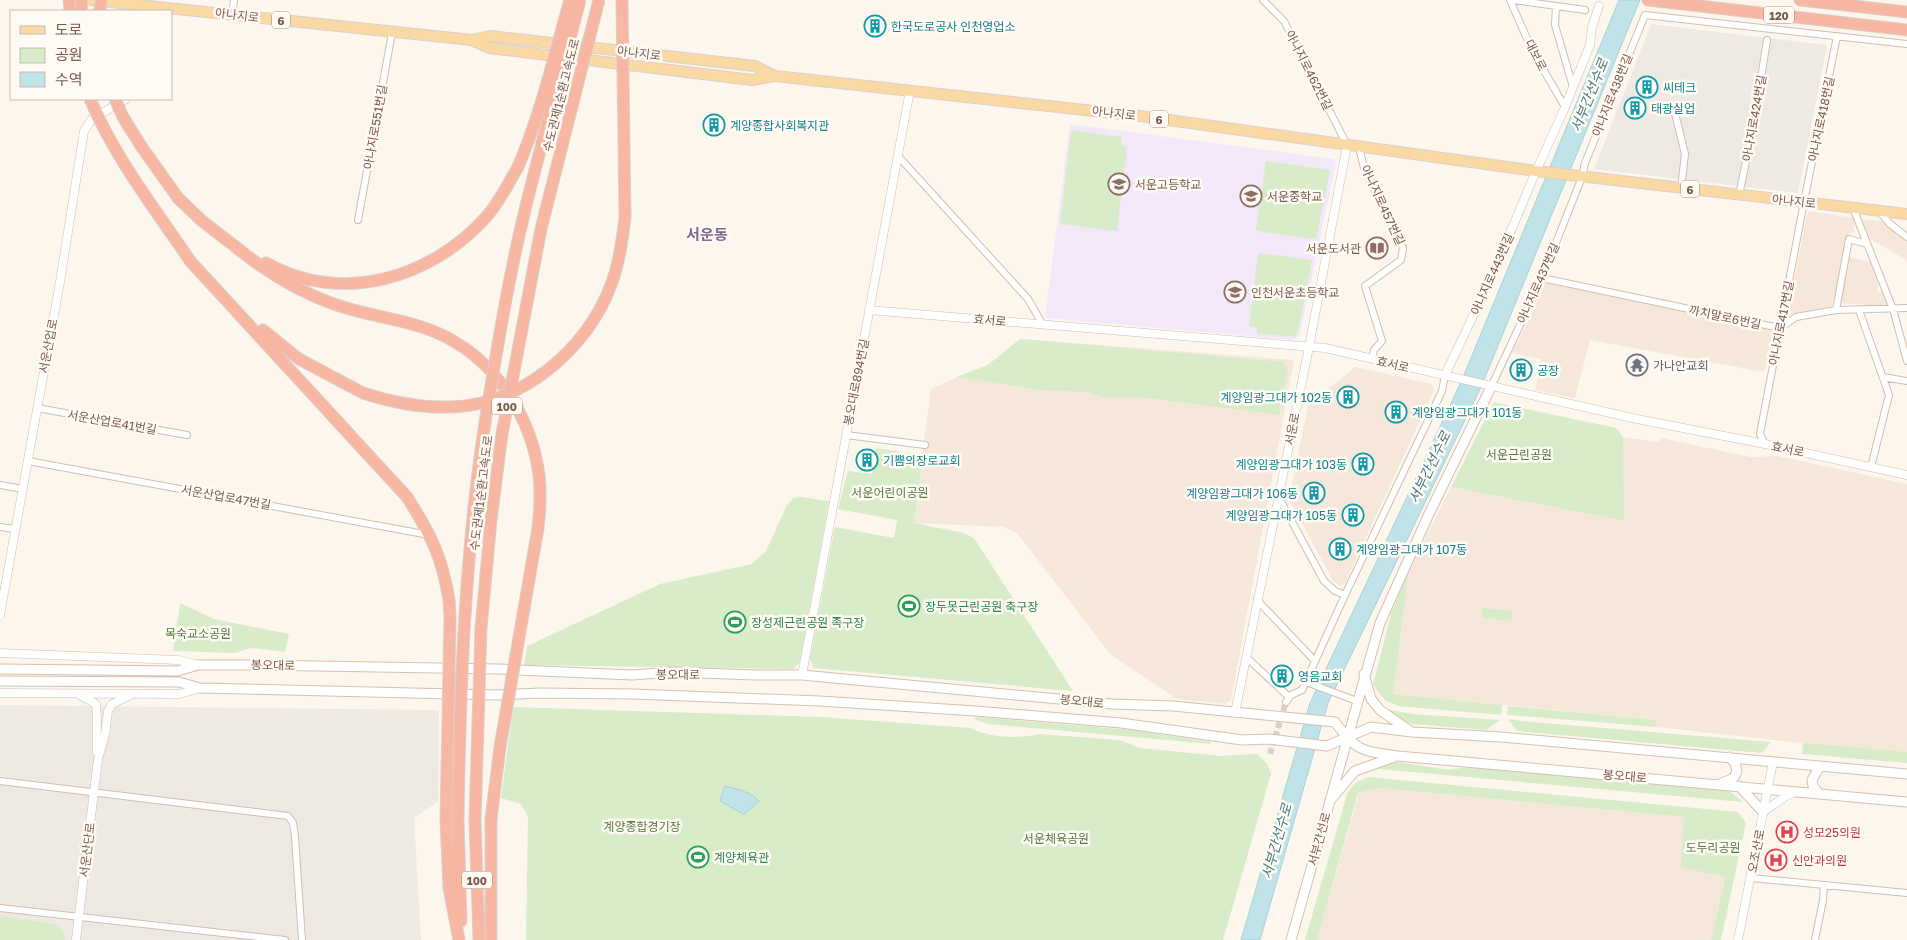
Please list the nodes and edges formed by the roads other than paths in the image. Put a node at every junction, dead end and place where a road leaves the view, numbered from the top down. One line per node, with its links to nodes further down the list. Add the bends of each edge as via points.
1 (92, 0): 13 (main road, 아나지로 / 6)
2 (234, 0): 16 (street)
3 (570, 0): 42 (highway, bridge, via 541,104 518,167 488,215 443,254 387,279 333,284 274,268)
4 (580, 0): 112 (highway, 수도권제1순환고속도로 / 100, bridge, via 524,215 486,418 464,628)
5 (599, 0): 122 (highway, 수도권제1순환고속도로 / 100, bridge, via 541,229 502,434 491,520 477,705)
6 (622, 0): 44 (highway, bridge, via 625,218 620,251 611,285 598,314 575,346 544,373 482,403 451,407 418,406 363,393 299,359 267,334)
7 (1264, 0): 29 (street, 아나지로462번길, via 1284,21)
8 (1512, 0): 11 (street); 27 (street, 대보로, via 1532,50)
9 (1649, 0): 17 (highway, 120)
10 (1800, 0): 15 (highway, 120)
11 (1556, 6): 14 (street); 22 (street, 대보로, via 1555,26)
12 (1599, 6): 22 (street, via 1590,45)
13 (146, 8): 16 (main road, 아나지로 / 6)
14 (1585, 10)
15 (1907, 12)
16 (232, 14): 18 (main road, 아나지로 / 6)
17 (1907, 30)
18 (392, 33): 23 (main road, 아나지로 / 6, via 472,40 489,48 752,80 775,76); 40 (street, 아나지로551번길)
19 (1837, 36): 21 (street); 33 (street, 아나지로438번길, via 1645,15); 36 (street, 아나지로418번길)
20 (1767, 40): 35 (street, 아나지로424번길)
21 (1907, 44)
22 (1573, 87): 27 (street)
23 (910, 90): 29 (main road, 아나지로 / 6, via 1140,116); 31 (street, 봉오대로894번길)
24 (90, 100): 44 (highway, bridge, via 124,165)
25 (115, 100): 42 (highway, bridge, via 141,146 178,198 202,222)
26 (124, 100): 60 (street, 서운산업로, via 92,119 84,131)
27 (1565, 107): 32 (street)
28 (1674, 109): 34 (street, via 1685,154)
29 (1347, 145): 30 (main road, 아나지로 / 6); 53 (street, 서운로)
30 (1359, 146): 32 (main road, 아나지로 / 6); 54 (street, 아나지로457번길, via 1364,168 1403,248 1401,260 1365,286 1382,341 1374,350)
31 (898, 156): 48 (street, 봉오대로894번길); 51 (street, via 1028,299)
32 (1538, 172): 33 (main road, 6); 56 (street, 아나지로443번길)
33 (1579, 177): 34 (main road, 아나지로 / 6); 45 (street, 아나지로437번길)
34 (1681, 188): 35 (main road, 아나지로 / 6)
35 (1739, 195): 36 (main road, 아나지로 / 6)
36 (1804, 202): 37 (main road, 아나지로 / 6); 52 (street, 아나지로417번길)
37 (1853, 208): 38 (main road, 아나지로 / 6); 43 (street)
38 (1878, 210): 39 (main road, 아나지로 / 6); 41 (street)
39 (1907, 214)
40 (358, 220)
41 (1907, 237)
42 (232, 244): 123 (highway, bridge, via 259,267 315,297 342,307 408,322 455,341 500,380 529,433 539,475 541,502 491,819)
43 (1867, 244): 47 (street); 49 (street, via 1849,239)
44 (191, 262): 112 (highway, bridge, via 407,498 437,549 445,574 450,617)
45 (1542, 278): 52 (street, 까치말로6번길); 59 (street, 아나지로437번길)
46 (1907, 308): 47 (street)
47 (1893, 309): 50 (street); 55 (street)
48 (869, 310): 51 (street, 효서로); 62 (street, 봉오대로894번길)
49 (1836, 310): 50 (street); 52 (street, via 1796,317)
50 (1859, 310): 57 (street)
51 (1043, 325): 53 (street, 효서로)
52 (1780, 328): 63 (street, 아나지로417번길, via 1760,434)
53 (1308, 347): 54 (street, 효서로); 70 (street, 서운로)
54 (1372, 359): 56 (street, 효서로)
55 (1907, 361)
56 (1445, 375): 59 (street, 효서로); 74 (street, via 1442,391)
57 (1883, 377): 58 (street); 66 (street, via 1889,394)
58 (1907, 381)
59 (1487, 386): 63 (street, 효서로); 84 (main road, 서부간선로, via 1386,605)
60 (37, 408): 61 (street, 서운산업로41번길); 65 (street, 서운산업로)
61 (187, 435)
62 (846, 435): 64 (street); 83 (street, 봉오대로894번길)
63 (1765, 444): 66 (street, 효서로)
64 (924, 445)
65 (28, 461): 69 (street, 서운산업로); 73 (street, 서운산업로47번길)
66 (1871, 467): 67 (street, 효서로)
67 (1907, 475)
68 (0, 485): 69 (street)
69 (23, 489): 72 (street, 서운산업로)
70 (1278, 496): 74 (street, via 1324,581); 75 (street, 서운로)
71 (0, 527): 72 (street)
72 (16, 529): 76 (street, 서운산업로)
73 (424, 534)
74 (1345, 595): 79 (street)
75 (1257, 600): 78 (street, 서운로); 79 (street)
76 (0, 615)
77 (0, 653): 80 (street, via 178,660)
78 (1246, 657): 86 (street, via 1288,700); 93 (street, 서운로)
79 (1315, 661): 86 (street)
80 (198, 665): 81 (main road, 봉오대로, via 178,671); 82 (main road, 봉오대로)
81 (0, 668)
82 (445, 668): 83 (main road, 봉오대로, via 632,675 673,672); 91 (main road, via 456,675 456,681)
83 (802, 674): 93 (main road, 봉오대로)
84 (1364, 674): 92 (main road, 서부간선로); 94 (main road, via 1371,699 1380,710)
85 (0, 681): 87 (main road, 봉오대로, via 180,682)
86 (1308, 683): 92 (street)
87 (200, 688): 90 (street, via 180,694); 91 (main road, 봉오대로)
88 (0, 693): 89 (street)
89 (77, 694): 90 (street); 98 (street, 서운산단로, via 96,704)
90 (133, 694): 98 (street, 서운산단로, via 112,704 108,711)
91 (445, 694): 95 (main road, 봉오대로, via 633,694 820,701 976,710 1120,723 1242,740 1268,739 1327,746)
92 (1357, 700): 95 (main road, 서부간선로)
93 (1234, 714): 95 (main road, 봉오대로, via 1335,722)
94 (1412, 732): 95 (main road, 봉오대로, via 1371,727); 97 (main road, 봉오대로)
95 (1347, 738): 96 (main road, 봉오대로, via 1364,751); 109 (main road, 서부간선로)
96 (1398, 756): 103 (main road, 봉오대로); 109 (main road, via 1355,771)
97 (1729, 757): 99 (main road, 봉오대로); 103 (main road, via 1737,767 1736,775)
98 (98, 759): 107 (street, 서운산단로)
99 (1773, 762): 100 (main road, 봉오대로); 105 (street, 오조산로)
100 (1820, 766): 101 (main road, 봉오대로); 108 (main road, via 1812,780)
101 (1907, 774)
102 (0, 781): 107 (street)
103 (1720, 784): 104 (main road, 봉오대로)
104 (1739, 786): 105 (main road, 봉오대로); 111 (main road)
105 (1768, 789): 106 (main road, 봉오대로); 111 (street, 오조산로)
106 (1795, 792): 108 (main road, 봉오대로); 111 (street)
107 (94, 794): 117 (street, 서운산단로); 120 (street, via 288,816 293,823 295,837)
108 (1819, 794): 110 (main road, 봉오대로)
109 (1329, 802): 124 (main road, 서부간선로)
110 (1907, 802)
111 (1763, 812): 113 (street, 오조산로)
112 (452, 820): 121 (highway, 수도권제1순환고속도로 / 100)
113 (1751, 878): 114 (street); 125 (street, 오조산로)
114 (1824, 885): 115 (street); 126 (street)
115 (1907, 893)
116 (0, 908): 117 (street)
117 (79, 918): 118 (street, 서운산단로); 119 (street)
118 (76, 940)
119 (285, 940)
120 (302, 940)
121 (460, 940)
122 (479, 940)
123 (491, 940)
124 (1291, 940)
125 (1738, 940)
126 (1815, 940)

